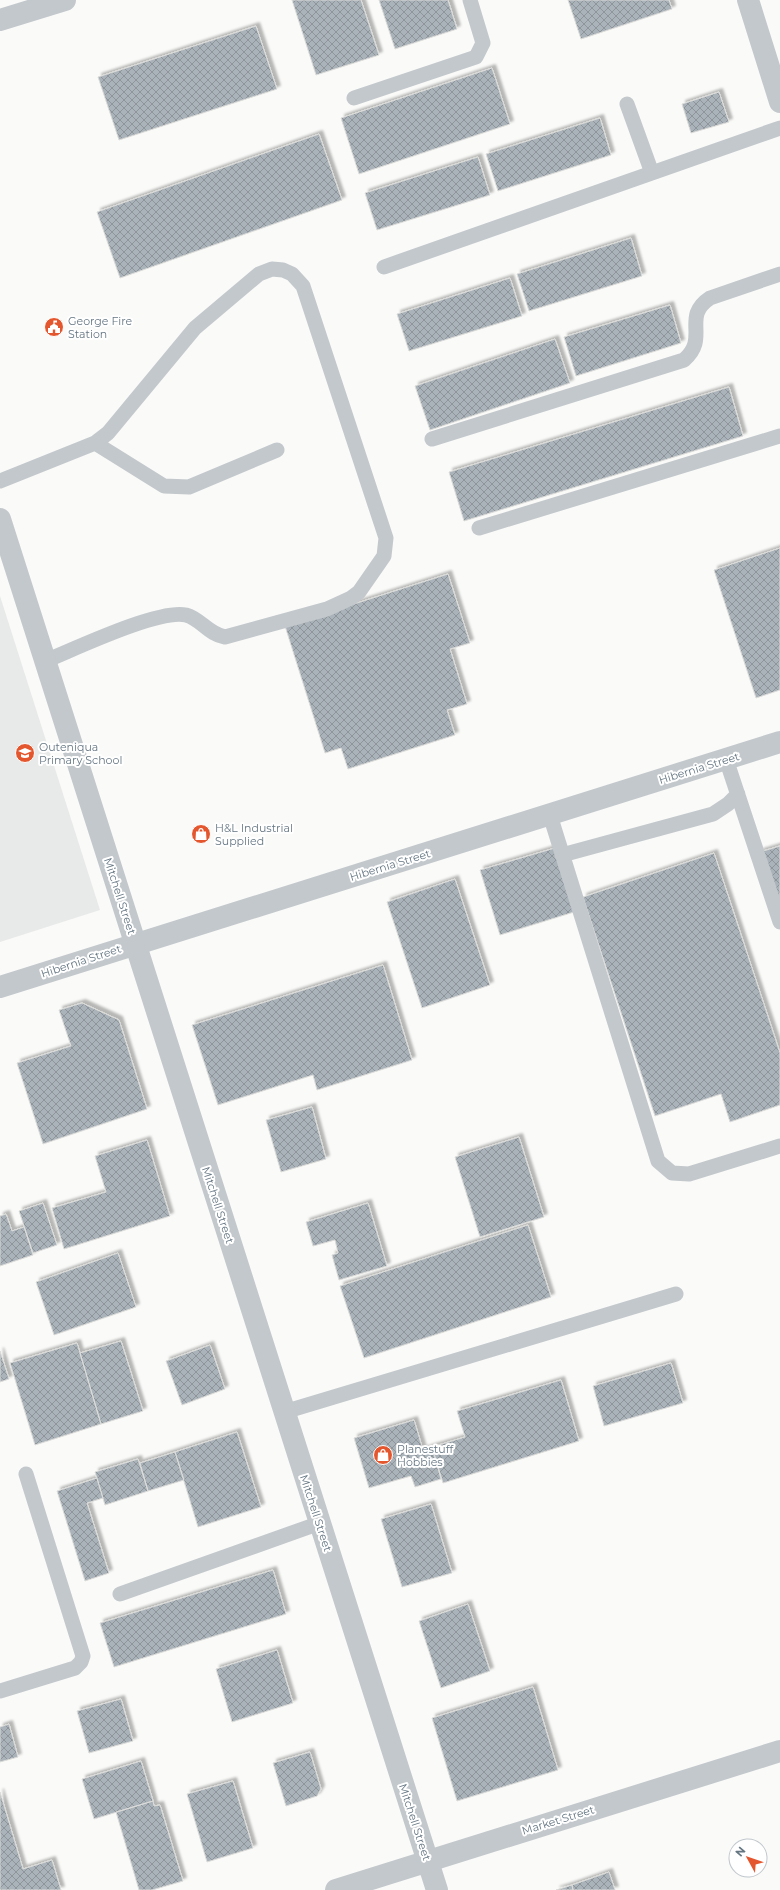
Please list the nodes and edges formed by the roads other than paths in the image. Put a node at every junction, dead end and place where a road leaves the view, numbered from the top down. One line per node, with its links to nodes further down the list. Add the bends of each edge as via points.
1 (65, 0): 4 (street)
2 (470, 0): 5 (lane, via 484,43 476,57)
3 (748, 0): 6 (street)
4 (0, 20)
5 (354, 98)
6 (780, 102)
7 (627, 104): 9 (lane)
8 (780, 128): 9 (lane)
9 (652, 173): 10 (lane)
10 (384, 267)
11 (780, 274): 13 (lane, via 710,298 701,304 696,314 696,342 692,353 684,360)
12 (780, 436): 18 (lane)
13 (432, 439)
14 (95, 443): 15 (lane, via 164,486 174,488 189,487); 16 (lane); 19 (lane, via 108,433 195,328 259,274 272,269 283,270 292,274 303,286 386,538 384,556 358,592 327,609 226,637 214,634 187,615 160,617)
15 (277, 450)
16 (0, 481)
17 (0, 519): 19 (street, Mitchell Street)
18 (479, 528)
19 (45, 661): 26 (street, Mitchell Street)
20 (780, 742): 21 (street, Hibernia Street)
21 (726, 759): 22 (lane); 23 (street, Hibernia Street)
22 (738, 794): 24 (lane, via 713,814); 25 (lane)
23 (550, 814): 24 (lane); 26 (street, Hibernia Street)
24 (562, 855): 28 (lane, via 658,1161 672,1173 689,1174)
25 (780, 922)
26 (135, 944): 27 (street, Hibernia Street); 30 (street, Mitchell Street)
27 (0, 987)
28 (780, 1146)
29 (676, 1294): 30 (lane)
30 (284, 1412): 32 (street, Mitchell Street)
31 (26, 1474): 34 (lane, via 83,1656 75,1668)
32 (320, 1523): 33 (lane); 36 (street, Mitchell Street)
33 (120, 1594)
34 (0, 1692)
35 (780, 1751): 36 (street, Market Street)
36 (428, 1861): 37 (street, Market Street); 38 (street, Mitchell Street)
37 (336, 1890)
38 (437, 1890)

